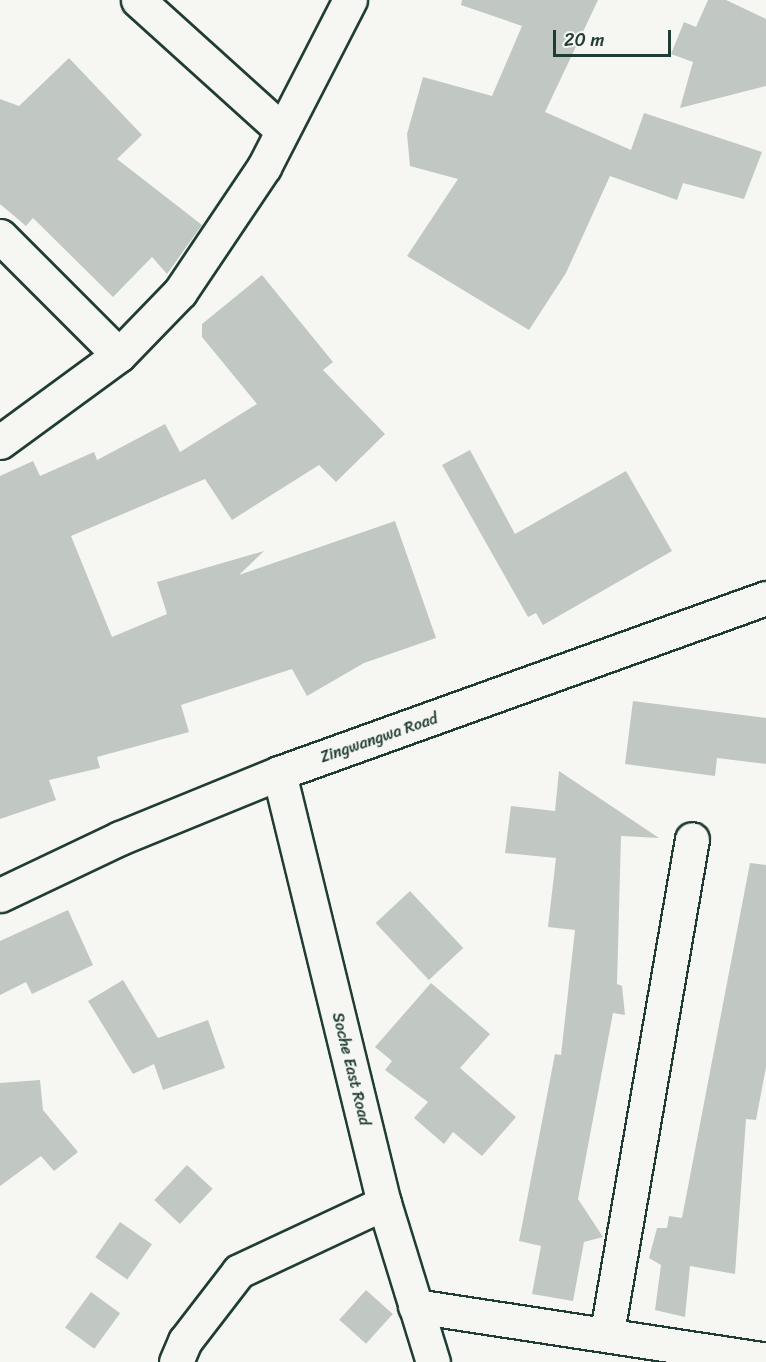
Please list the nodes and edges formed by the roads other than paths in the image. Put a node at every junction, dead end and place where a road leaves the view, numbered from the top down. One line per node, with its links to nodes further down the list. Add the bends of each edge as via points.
1 (138, 0): 3 (street)
2 (350, 0): 3 (street)
3 (281, 129): 5 (street, via 228,226 180,292)
4 (0, 236): 5 (street)
5 (119, 355): 6 (street)
6 (0, 442)
7 (766, 598): 8 (street, Zingwangwa Road)
8 (279, 773): 10 (street, Zingwangwa Road, via 120,838); 11 (street, Soche East Road)
9 (692, 839): 13 (street)
10 (0, 895)
11 (384, 1203): 12 (street, Soche East Road); 15 (street, via 239,1272 185,1341)
12 (415, 1306): 13 (street); 16 (street, Soche East Road)
13 (607, 1332): 14 (street)
14 (766, 1360)
15 (176, 1362)
16 (433, 1362)

